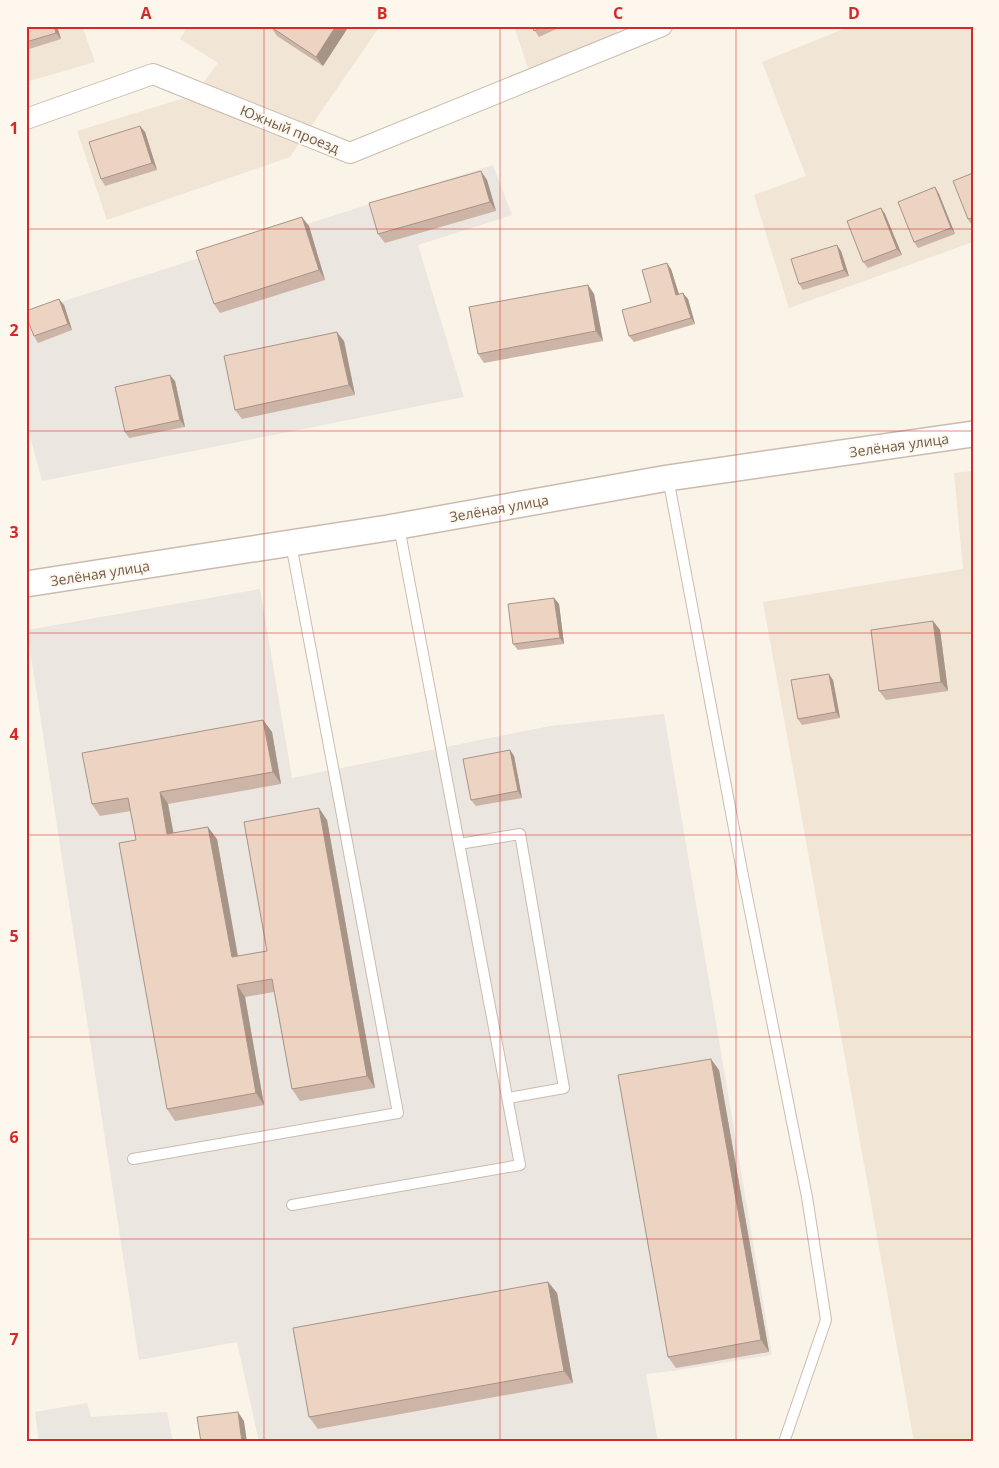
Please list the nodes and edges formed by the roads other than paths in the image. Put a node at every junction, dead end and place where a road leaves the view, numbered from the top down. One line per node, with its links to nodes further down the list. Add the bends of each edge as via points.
1 (662, 26): 2 (street, Южный проезд, via 350,153 152,74)
2 (26, 119)
3 (973, 434): 4 (street, Зелёная улица)
4 (668, 478): 5 (street, Зелёная улица); 12 (lane, via 807,1197 826,1320)
5 (398, 526): 6 (street, Зелёная улица); 8 (lane)
6 (291, 543): 7 (street, Зелёная улица); 10 (lane, via 398,1114)
7 (26, 584)
8 (460, 844): 9 (lane); 9 (lane, via 520,834 564,1088)
9 (508, 1098): 11 (lane, via 520,1165)
10 (133, 1159)
11 (292, 1205)
12 (784, 1442)

